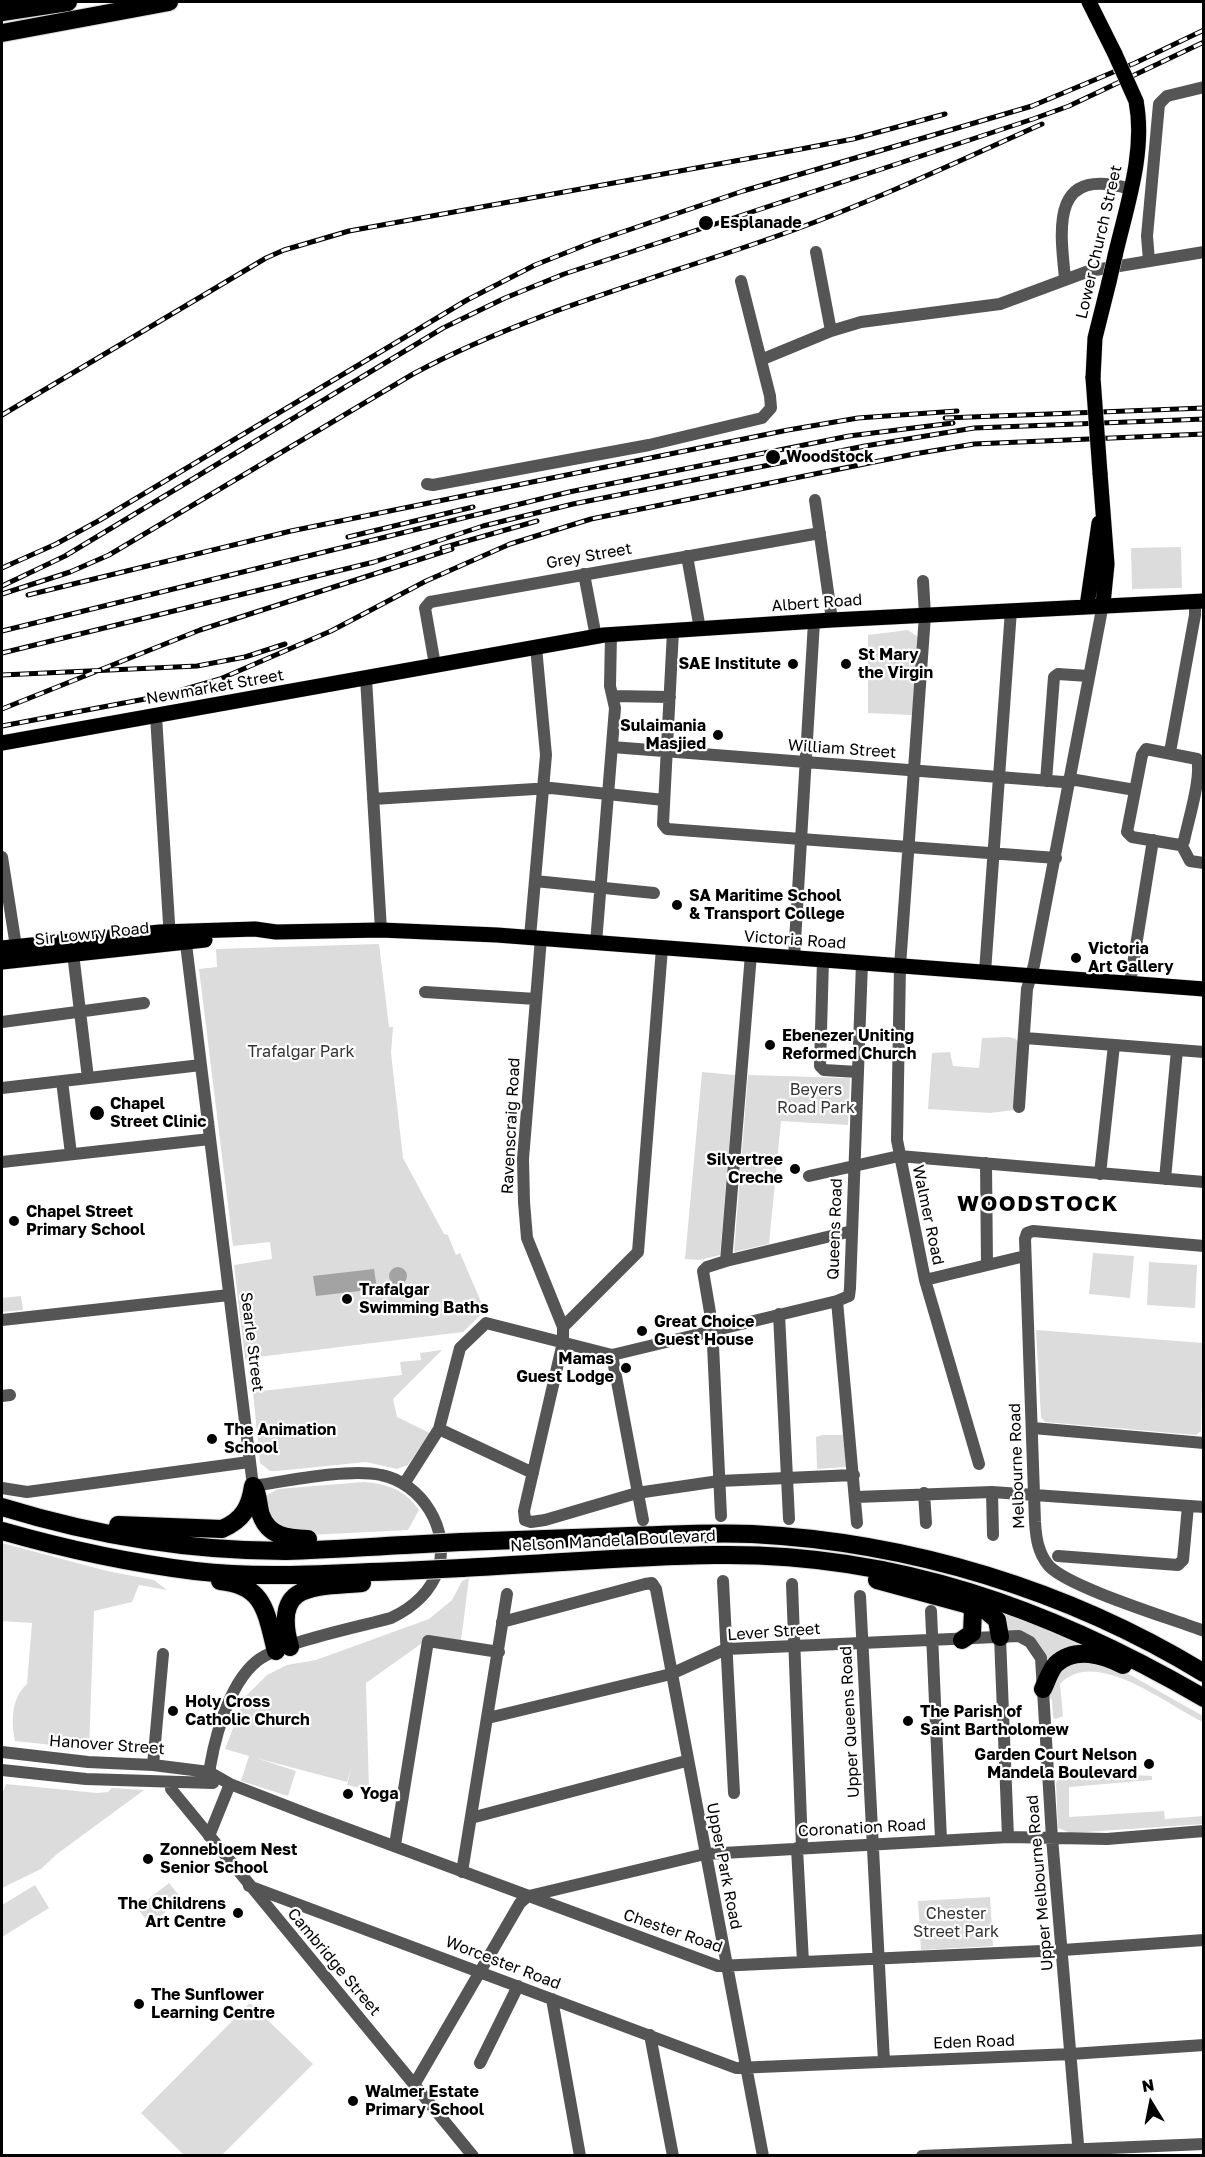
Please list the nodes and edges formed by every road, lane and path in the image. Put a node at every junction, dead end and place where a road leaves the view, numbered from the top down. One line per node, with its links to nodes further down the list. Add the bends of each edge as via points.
1 (68, 2): 4 (highway)
2 (169, 2): 5 (highway)
3 (1089, 2): 7 (main road, Lower Church Street, bridge, via 1136,101 1137,148)
4 (2, 12)
5 (2, 33)
6 (1203, 87): 10 (street, via 1167,96 1159,104 1147,236)
7 (1130, 189): 11 (street, via 1114,184 1086,186 1067,200 1062,212); 17 (main road, Lower Church Street, bridge, via 1095,338 1093,378)
8 (816, 252): 13 (street)
9 (1203, 252): 10 (street)
10 (1149, 261): 11 (street)
11 (1065, 278): 13 (street, via 1000,304 888,317)
12 (741, 281): 14 (street)
13 (831, 331): 14 (street)
14 (763, 358): 15 (street, via 771,408 753,421 649,445)
15 (427, 484)
16 (815, 500): 18 (street)
17 (1102, 500): 23 (main road, Lower Church Street, via 1107,564); 24 (main road, Lower Church Street)
18 (820, 533): 19 (street, Grey Street); 27 (street)
19 (687, 556): 20 (street, Grey Street); 29 (street)
20 (584, 574): 31 (street); 33 (street, Grey Street, via 426,604)
21 (923, 581): 26 (street, Walmer Road)
22 (1199, 601): 23 (main road, Albert Road); 41 (street)
23 (1103, 604): 24 (main road, Albert Road); 34 (street)
24 (1087, 606): 25 (main road, Albert Road)
25 (1011, 610): 26 (main road, Albert Road); 45 (street)
26 (925, 615): 27 (main road, Albert Road); 44 (street, Walmer Road)
27 (832, 620): 28 (main road, Albert Road)
28 (814, 622): 29 (main road, Albert Road); 43 (street)
29 (700, 629): 30 (main road, Albert Road)
30 (673, 631): 31 (main road, Albert Road); 37 (street)
31 (604, 636): 32 (main road, Albert Road); 36 (street)
32 (536, 647): 33 (main road, Albert Road); 48 (street, Ravenscraig Road, via 546,738)
33 (435, 665): 35 (main road, Newmarket Street)
34 (1088, 676): 46 (street, via 1054,677); 47 (street)
35 (366, 678): 38 (main road, Newmarket Street); 51 (street)
36 (613, 696): 37 (street); 40 (street)
37 (670, 698): 42 (street)
38 (156, 716): 39 (main road, Newmarket Street); 66 (street, Searle Street)
39 (2, 743)
40 (612, 747): 42 (street, William Street); 50 (street)
41 (1170, 752): 49 (street, via 1149,748 1144,751); 53 (street, via 1197,759)
42 (667, 754): 43 (street, William Street); 52 (street)
43 (806, 763): 44 (street, William Street); 54 (street)
44 (914, 771): 45 (street, William Street); 57 (street, Walmer Road)
45 (999, 778): 46 (street, William Street); 58 (street)
46 (1046, 781): 47 (street, William Street)
47 (1069, 781): 49 (street, William Street); 60 (street)
48 (545, 789): 50 (street); 51 (street); 62 (street, Ravenscraig Road)
49 (1135, 790): 55 (street, via 1127,832 1132,837)
50 (608, 794): 52 (street); 63 (street)
51 (373, 799): 65 (street)
52 (664, 800): 54 (street, via 665,828)
53 (1198, 802): 56 (street)
54 (801, 839): 57 (street); 73 (street)
55 (1153, 840): 56 (street); 80 (street)
56 (1181, 844): 61 (street, via 1190,861)
57 (907, 847): 58 (street); 77 (street, Walmer Road)
58 (994, 854): 60 (street); 78 (street)
59 (2, 857): 71 (street)
60 (1056, 858): 79 (street)
61 (1203, 863)
62 (536, 881): 63 (street); 67 (street, Ravenscraig Road)
63 (600, 889): 64 (street); 68 (street)
64 (654, 893)
65 (381, 930): 66 (main road, Victoria Road); 67 (main road, Victoria Road)
66 (178, 937): 69 (main road, Sir Lowry Road); 91 (street, Searle Street)
67 (535, 938): 68 (main road, Victoria Road); 83 (street, Ravenscraig Road)
68 (596, 943): 70 (main road, Victoria Road)
69 (72, 947): 71 (main road, Sir Lowry Road); 85 (street)
70 (662, 948): 72 (main road, Victoria Road); 117 (street, via 638,1252)
71 (12, 952): 75 (main road, Sir Lowry Road)
72 (751, 954): 73 (main road, Victoria Road); 110 (street)
73 (794, 958): 74 (main road, Victoria Road)
74 (823, 960): 76 (main road, Victoria Road); 92 (street, via 820,1066 824,1070)
75 (2, 962)
76 (862, 963): 77 (main road, Victoria Road); 92 (street, Queens Road)
77 (900, 966): 78 (main road, Victoria Road); 99 (street, Walmer Road)
78 (985, 972): 79 (main road, Victoria Road)
79 (1032, 976): 80 (main road, Victoria Road); 87 (street, via 1027,989)
80 (1130, 983): 81 (main road, Victoria Road)
81 (1203, 989)
82 (425, 992): 83 (street)
83 (536, 999): 117 (street, Ravenscraig Road, via 523,1159 524,1202 527,1238)
84 (144, 1004): 85 (street)
85 (80, 1013): 86 (street); 93 (street)
86 (2, 1022)
87 (1025, 1038): 88 (street); 96 (street)
88 (1114, 1045): 89 (street); 103 (street)
89 (1177, 1050): 90 (street); 105 (street)
90 (1203, 1052)
91 (201, 1065): 93 (street); 97 (street, Searle Street)
92 (858, 1072): 102 (street, Queens Road)
93 (88, 1078): 94 (street)
94 (62, 1081): 95 (street); 98 (street)
95 (2, 1088)
96 (1019, 1107)
97 (210, 1139): 98 (street); 113 (street, Searle Street)
98 (71, 1154): 100 (street)
99 (899, 1156): 101 (street); 102 (street); 112 (street, Walmer Road)
100 (2, 1162)
101 (986, 1162): 103 (street); 111 (street)
102 (854, 1166): 104 (street); 107 (street, Queens Road)
103 (1100, 1174): 105 (street)
104 (810, 1176)
105 (1166, 1179): 106 (street)
106 (1203, 1182)
107 (852, 1232): 110 (street); 114 (street, Queens Road, via 849,1294)
108 (1203, 1246): 109 (street, Melbourne Road, via 1030,1232 1025,1239)
109 (1025, 1256): 111 (street); 121 (street, Melbourne Road)
110 (726, 1261): 118 (street, via 703,1271)
111 (987, 1265): 112 (street)
112 (925, 1280): 125 (street, Walmer Road)
113 (229, 1295): 116 (street); 124 (street, Searle Street)
114 (837, 1300): 115 (street); 127 (street, Queens Road)
115 (779, 1314): 118 (street); 128 (street)
116 (2, 1320)
117 (563, 1327): 119 (street, Ravenscraig Road)
118 (712, 1331): 120 (street); 129 (street)
119 (563, 1342): 120 (street); 122 (street, via 484,1324 460,1348); 126 (street, Ravenscraig Road)
120 (612, 1355): 135 (street)
121 (1033, 1428): 123 (street); 136 (street, Melbourne Road)
122 (439, 1429): 126 (street); 130 (street)
123 (1203, 1443)
124 (249, 1462): 131 (street, Searle Street); 132 (street, via 27,1492)
125 (979, 1464)
126 (533, 1473): 135 (street, Ravenscraig Road, via 524,1511 525,1520 531,1522)
127 (854, 1474): 128 (street); 137 (street, Queens Road)
128 (787, 1478): 129 (street); 143 (street)
129 (719, 1481): 135 (street); 142 (street)
130 (404, 1484): 131 (street, via 369,1473); 168 (street, via 428,1507 438,1529 441,1550 438,1570 430,1585 408,1610 391,1618)
131 (253, 1486): 141 (highway, via 244,1516 222,1529 108,1525); 149 (highway, via 267,1526 287,1539)
132 (2, 1488)
133 (992, 1492): 134 (street); 136 (street); 148 (street)
134 (924, 1493): 137 (street); 146 (street)
135 (637, 1494): 144 (street)
136 (1034, 1495): 138 (street); 162 (street, Melbourne Road, via 1036,1540 1050,1567 1079,1584)
137 (856, 1497): 145 (street, Queens Road)
138 (1188, 1506): 140 (street); 151 (street, via 1183,1560 1179,1565)
139 (2, 1507): 141 (highway, Nelson Mandela Boulevard)
140 (1203, 1507)
141 (27, 1515): 149 (highway, Nelson Mandela Boulevard, via 133,1538 213,1547 285,1551)
142 (721, 1516)
143 (789, 1519)
144 (643, 1520)
145 (857, 1523)
146 (926, 1523)
147 (2, 1531): 150 (highway, Nelson Mandela Boulevard)
148 (993, 1535)
149 (406, 1542): 158 (highway, Nelson Mandela Boulevard, bridge, via 715,1533 833,1542 957,1567)
150 (93, 1554): 153 (highway, Nelson Mandela Boulevard, via 213,1572); 168 (highway, via 128,1568 238,1583 254,1592 262,1603)
151 (1058, 1556)
152 (827, 1562): 153 (highway, Nelson Mandela Boulevard, bridge, via 716,1555); 159 (highway, via 851,1573); 175 (highway, Nelson Mandela Boulevard, via 905,1574 1034,1613 1124,1653)
153 (402, 1575): 168 (highway, via 300,1593 285,1610)
154 (723, 1581): 169 (street)
155 (792, 1584): 167 (street)
156 (507, 1594): 161 (street)
157 (860, 1596): 166 (street, Upper Queens Road)
158 (1066, 1603): 172 (highway, via 1144,1629); 173 (highway, Nelson Mandela Boulevard, via 1137,1634)
159 (967, 1604): 163 (highway, via 984,1609 997,1620); 164 (highway, via 975,1620 972,1633)
160 (930, 1611): 165 (street)
161 (502, 1622): 170 (street); 174 (street, Upper Park Road, via 652,1583)
162 (1203, 1631)
163 (1000, 1637): 164 (street, Lever Street); 176 (street, Upper Melbourne Road, via 1019,1636 1034,1646 1041,1658); 190 (street)
164 (962, 1640): 165 (street, Lever Street)
165 (932, 1641): 166 (street, Lever Street); 192 (street)
166 (863, 1643): 167 (street, Lever Street); 193 (street, Upper Queens Road)
167 (796, 1646): 169 (street, Lever Street); 195 (street)
168 (283, 1649): 183 (street, via 256,1662 237,1684)
169 (726, 1649): 174 (street, Lever Street); 186 (street)
170 (498, 1652): 178 (street); 194 (street, via 428,1641)
171 (163, 1654): 181 (street)
172 (1203, 1663)
173 (1203, 1672)
174 (671, 1674): 178 (street, Lever Street); 180 (street, Upper Park Road)
175 (1186, 1688): 176 (highway, via 1161,1684 1105,1656 1081,1654 1055,1665); 177 (highway, Nelson Mandela Boulevard)
176 (1043, 1689): 191 (street, Upper Melbourne Road)
177 (1203, 1698)
178 (488, 1718): 187 (street)
179 (2, 1755): 181 (street, Hanover Street)
180 (686, 1761): 187 (street); 196 (street, Upper Park Road)
181 (153, 1765): 183 (street, Hanover Street)
182 (2, 1770): 183 (street, Hanover Street, via 86,1779)
183 (208, 1777): 184 (street, Chester Road)
184 (230, 1784): 189 (street); 194 (street, Chester Road)
185 (171, 1789): 189 (street, Cambridge Street)
186 (734, 1793)
187 (471, 1818): 197 (street)
188 (1203, 1831): 191 (street, Coronation Road, via 1107,1839)
189 (209, 1836): 198 (street, Cambridge Street)
190 (1008, 1837): 191 (street, Coronation Road); 192 (street, Coronation Road)
191 (1052, 1838): 201 (street, Upper Melbourne Road)
192 (941, 1840): 193 (street, Coronation Road)
193 (872, 1843): 195 (street, Coronation Road); 202 (street, Upper Queens Road)
194 (395, 1845): 197 (street, Chester Road)
195 (800, 1848): 196 (street, Coronation Road); 203 (street)
196 (705, 1854): 199 (street, Coronation Road); 204 (street, Upper Park Road)
197 (462, 1872): 199 (street, Chester Road)
198 (249, 1886): 205 (street, Worcester Road); 214 (street, Cambridge Street)
199 (528, 1896): 204 (street, Chester Road); 205 (street)
200 (1203, 1940): 201 (street, Chester Road)
201 (1063, 1950): 202 (street, Chester Road); 210 (street, Upper Melbourne Road)
202 (878, 1959): 203 (street, Chester Road); 211 (street, Upper Queens Road)
203 (803, 1962): 204 (street, Chester Road)
204 (726, 1967): 213 (street, Upper Park Road)
205 (480, 1972): 206 (street, Worcester Road); 214 (street)
206 (518, 1986): 207 (street, Worcester Road); 212 (street)
207 (552, 1999): 208 (street, Worcester Road); 218 (street)
208 (650, 2035): 213 (street, Worcester Road); 219 (street)
209 (1203, 2045): 210 (street, Eden Road)
210 (1071, 2054): 211 (street, Eden Road); 216 (street, Upper Melbourne Road)
211 (884, 2062): 213 (street, Eden Road)
212 (480, 2063)
213 (746, 2070): 220 (street, Upper Park Road)
214 (414, 2085): 217 (street, Cambridge Street)
215 (1203, 2144): 216 (street)
216 (1078, 2152): 221 (street)
217 (473, 2156)
218 (580, 2156)
219 (673, 2156)
220 (763, 2156)
221 (922, 2156)

